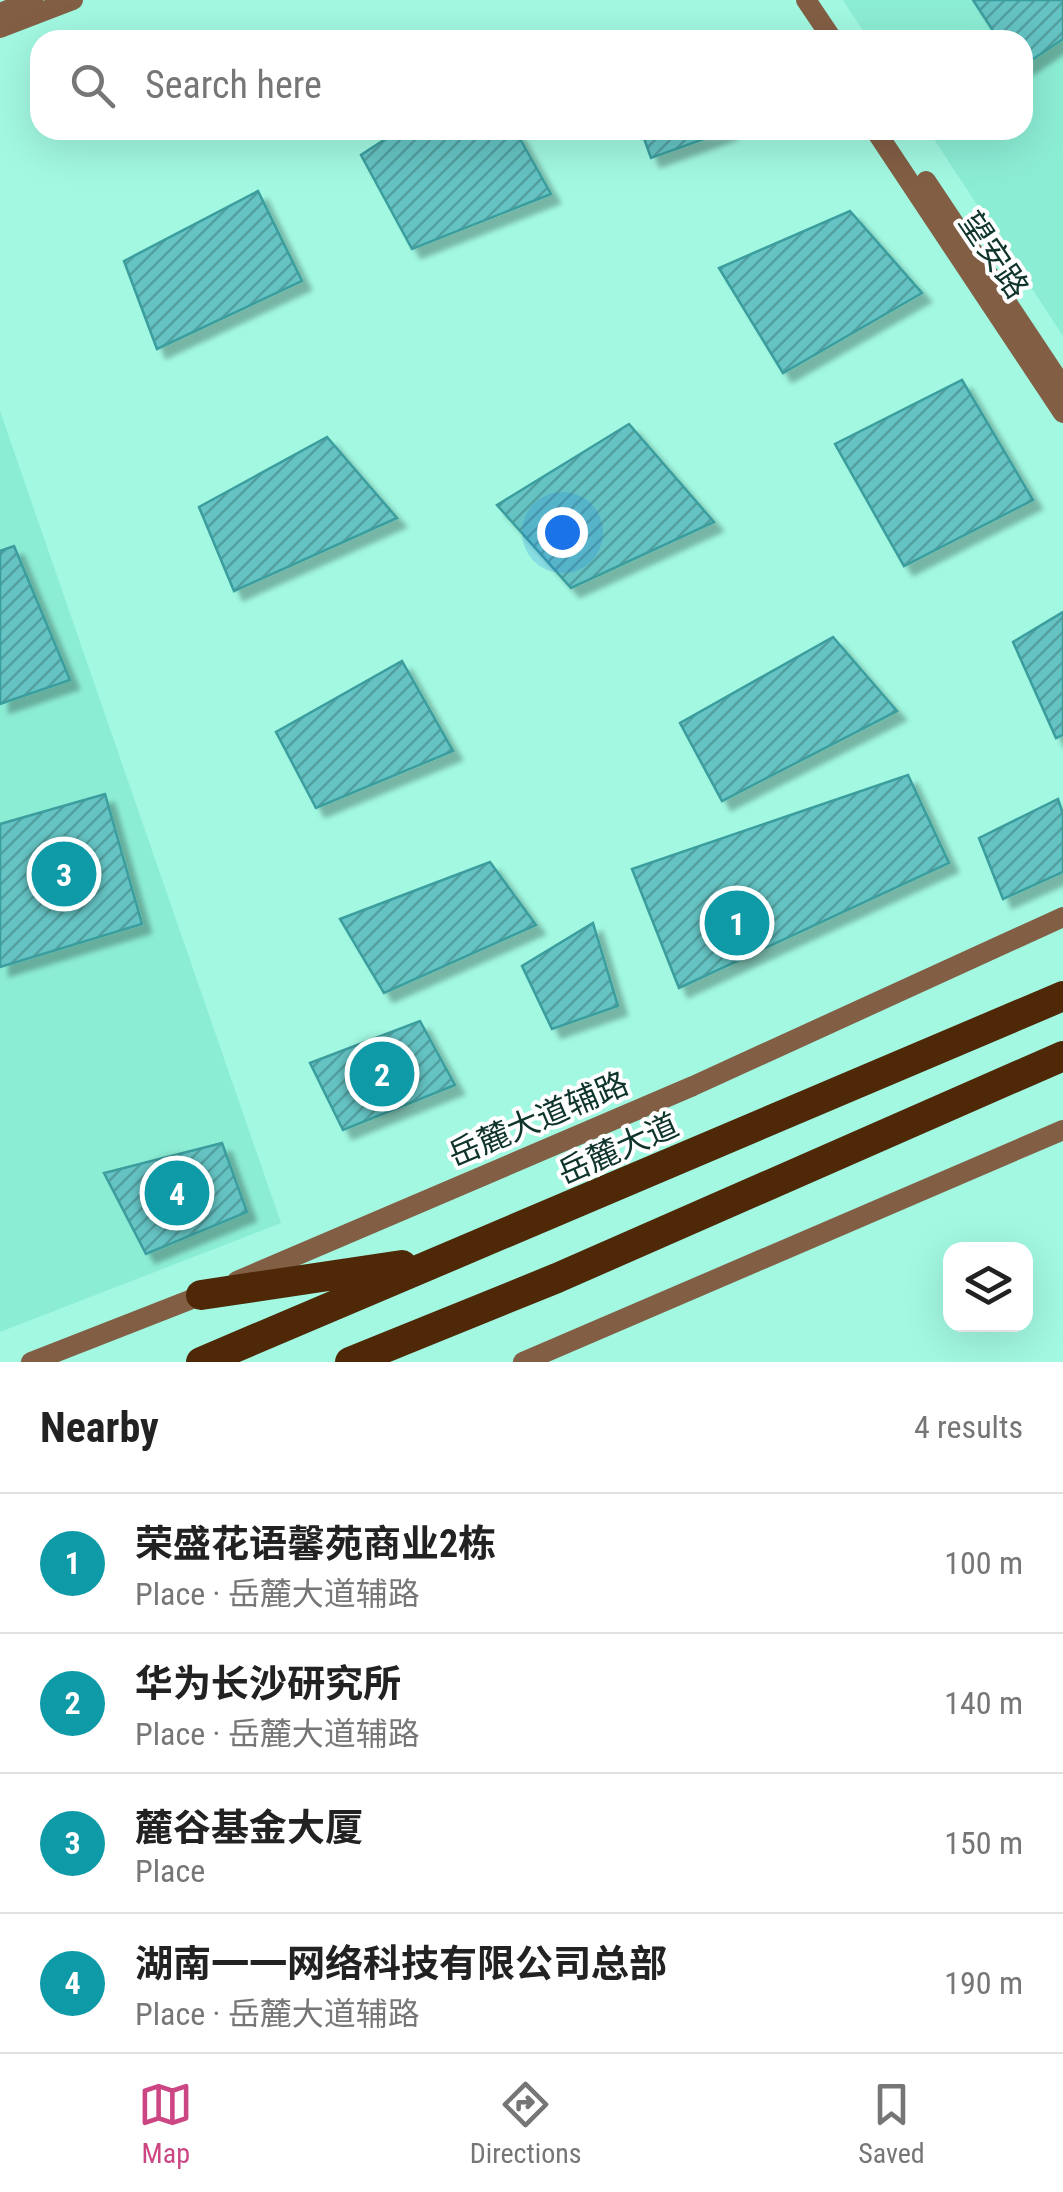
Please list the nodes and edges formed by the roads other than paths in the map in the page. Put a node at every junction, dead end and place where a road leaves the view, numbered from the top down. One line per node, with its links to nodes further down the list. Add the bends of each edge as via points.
1 (33, 0): 5 (main road)
2 (73, 0): 6 (main road)
3 (790, 0): 7 (main road)
4 (806, 0): 8 (main road)
5 (0, 13)
6 (0, 28)
7 (810, 30)
8 (826, 30)
9 (882, 140): 12 (main road, 望安路)
10 (899, 140): 11 (main road, 望安路)
11 (1063, 388)
12 (1063, 413)
13 (1063, 917): 18 (main road, 岳麓大道辅路, via 693,1086)
14 (1063, 996): 17 (highway, 岳麓大道)
15 (1063, 1056): 21 (highway)
16 (1063, 1130): 22 (main road)
17 (450, 1258): 18 (highway); 20 (highway, 岳麓大道)
18 (201, 1296): 19 (main road, 岳麓大道辅路)
19 (30, 1362)
20 (201, 1362)
21 (350, 1362)
22 (523, 1362)

